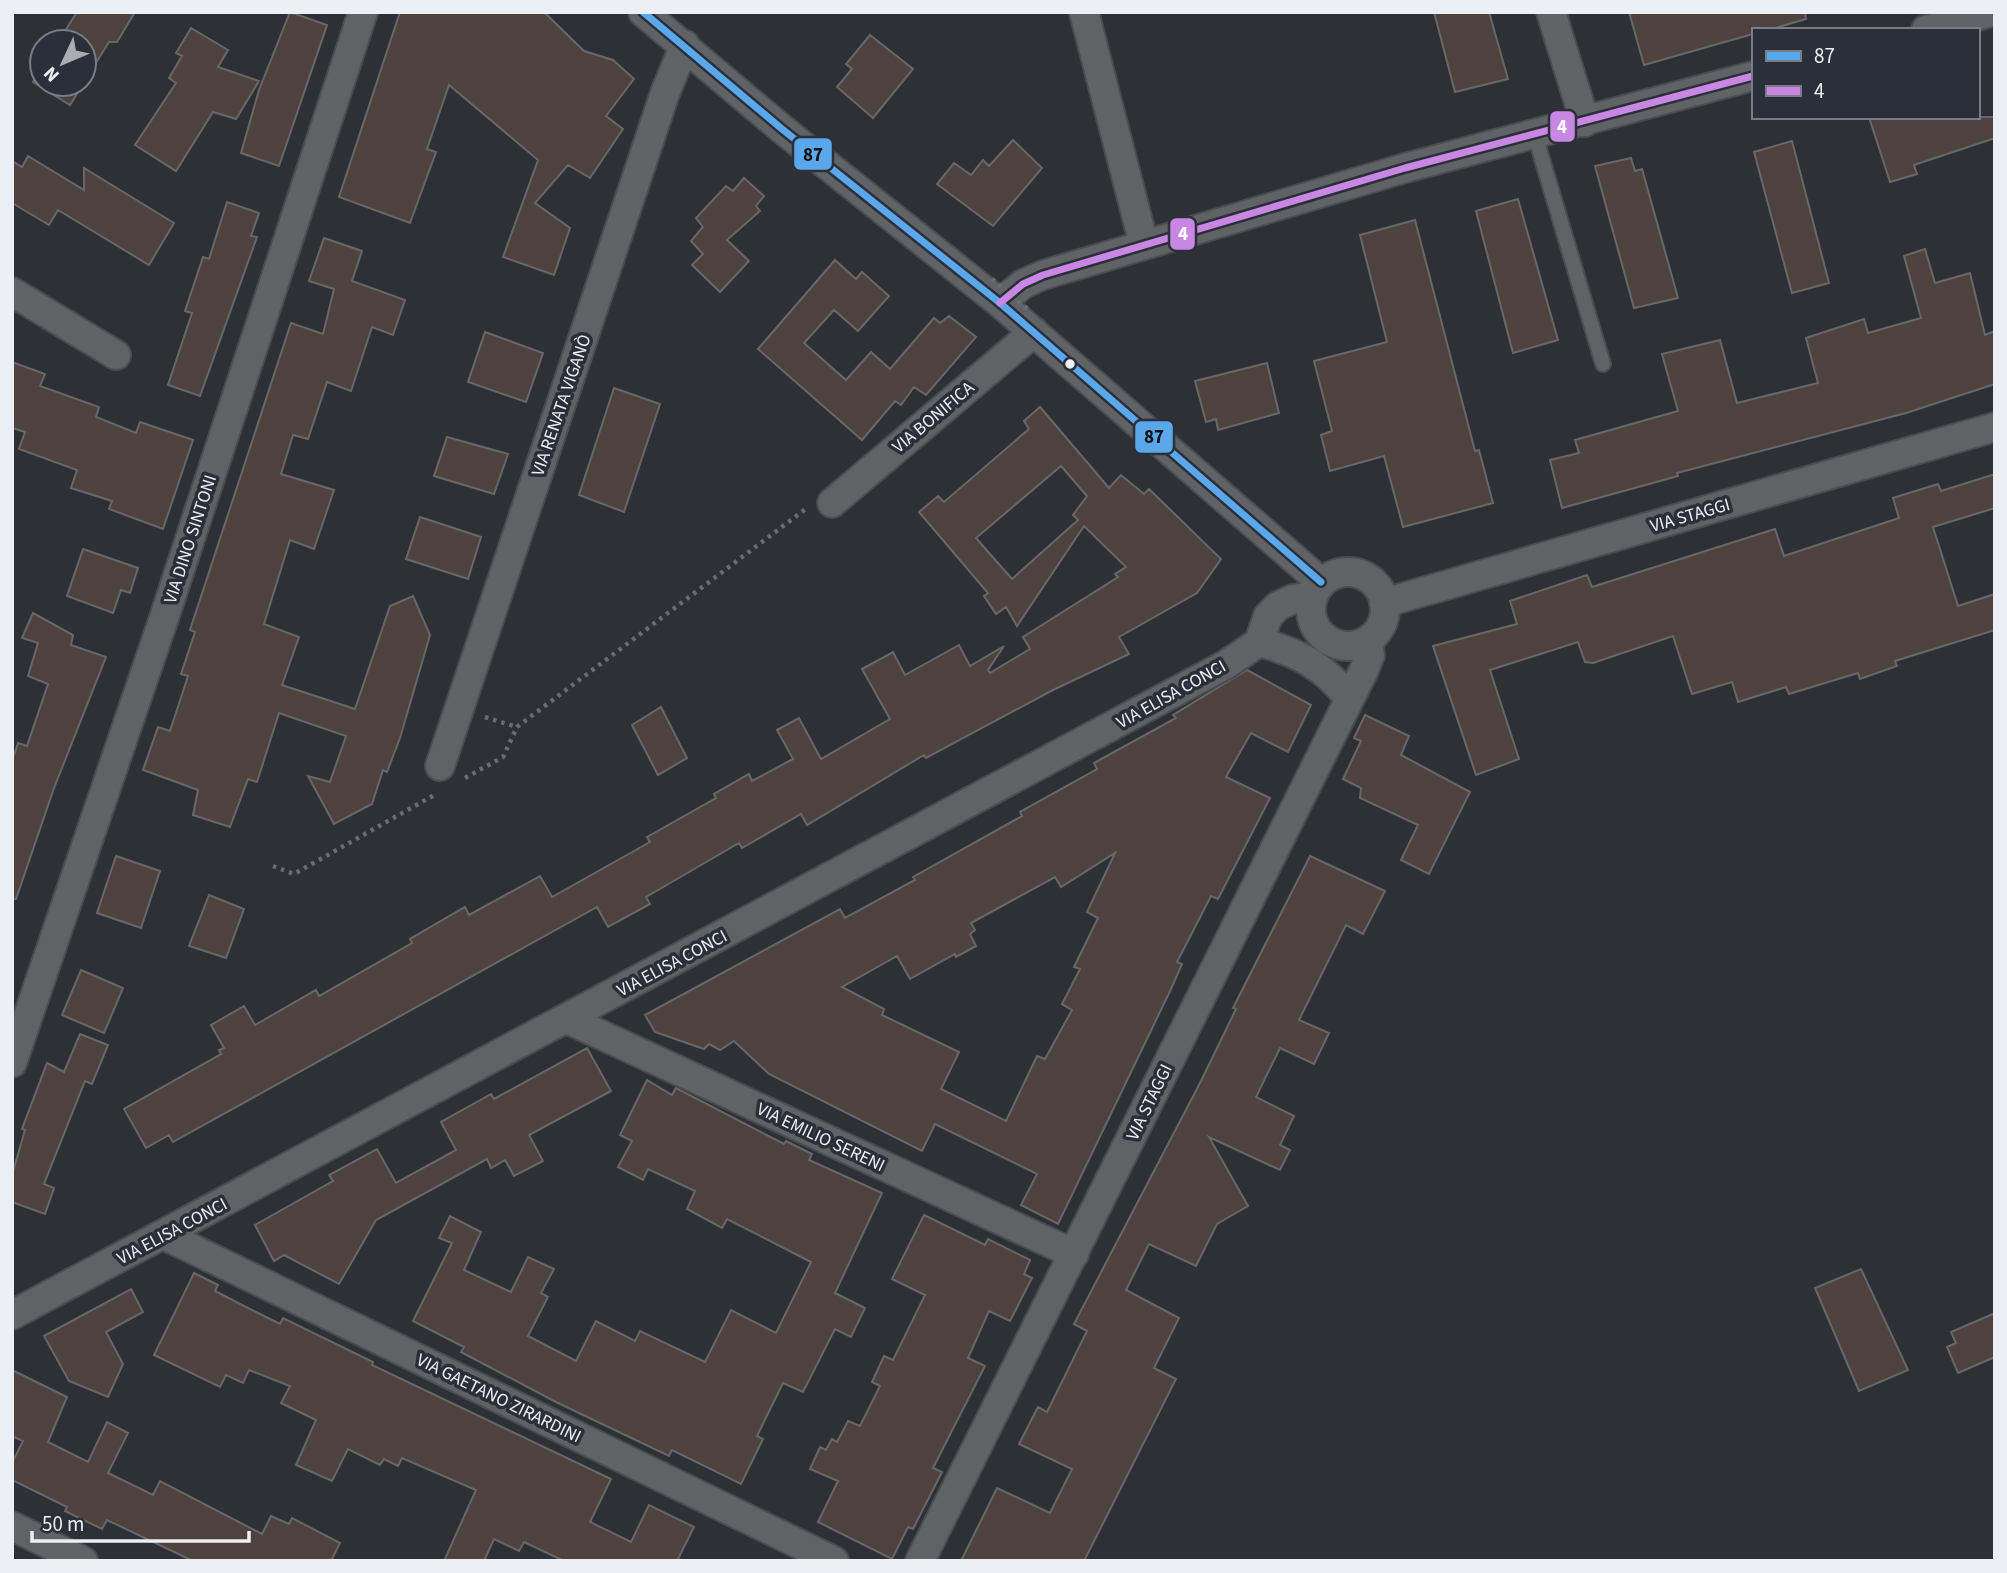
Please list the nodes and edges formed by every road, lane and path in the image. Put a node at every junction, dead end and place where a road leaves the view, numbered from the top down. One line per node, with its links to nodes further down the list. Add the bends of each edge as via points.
1 (363, 12): 27 (street, VIA DINO SINTONI)
2 (643, 12): 7 (street)
3 (1084, 12): 11 (street)
4 (1551, 12): 9 (street)
5 (1991, 12): 6 (street)
6 (1933, 28)
7 (685, 45): 12 (street, via 782,129); 24 (street, VIA RENATA VIGANÒ, via 665,93)
8 (1752, 76): 9 (street)
9 (1585, 122): 10 (street)
10 (1534, 132): 11 (street); 16 (lane)
11 (1144, 245): 12 (street)
12 (996, 291): 14 (street); 14 (path, bridge)
13 (12, 292): 15 (street)
14 (1031, 321): 18 (street, VIA BONIFICA); 19 (street)
15 (116, 355)
16 (1603, 364)
17 (1995, 426): 20 (street, VIA STAGGI)
18 (832, 503): 24 (path, via 818,499 517,727 503,757)
19 (1317, 589): 20 (street, via 1342,572 1365,575 1381,592); 21 (street, via 1313,622 1329,641 1354,646); 22 (street, via 1278,606 1268,616)
20 (1384, 603): 21 (street, via 1381,625)
21 (1367, 641): 23 (street, VIA STAGGI, via 1370,655)
22 (1259, 642): 23 (street, via 1307,659 1332,676); 26 (street, VIA ELISA CONCI, via 1227,664)
23 (1348, 697): 29 (street, VIA STAGGI)
24 (447, 779): 25 (path, via 294,874)
25 (273, 866)
26 (567, 1019): 28 (street, VIA ELISA CONCI); 29 (street, VIA EMILIO SERENI)
27 (12, 1063)
28 (164, 1236): 30 (street, VIA ELISA CONCI); 33 (street, VIA GAETANO ZIRARDINI)
29 (1074, 1254): 34 (street, VIA STAGGI)
30 (12, 1315)
31 (12, 1526): 32 (street)
32 (82, 1561)
33 (834, 1561)
34 (920, 1561)

